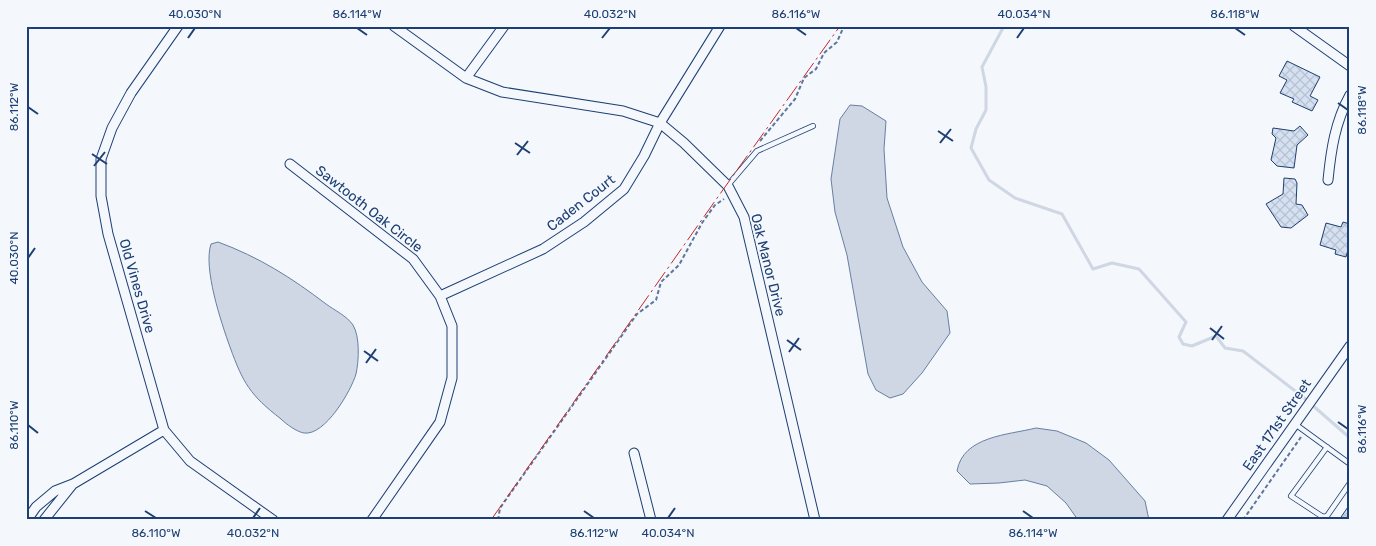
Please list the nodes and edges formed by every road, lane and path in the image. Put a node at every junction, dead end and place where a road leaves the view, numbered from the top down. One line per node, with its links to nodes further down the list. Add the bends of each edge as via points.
1 (178, 26): 19 (street, Old Vines Drive, via 131,93 112,128 101,159 101,196 108,234)
2 (394, 26): 8 (street, Oak Manor Drive)
3 (504, 26): 8 (street)
4 (720, 26): 10 (street, Caden Court)
5 (844, 26): 12 (path, via 837,42 824,53 816,69 804,78 795,99)
6 (1294, 26): 7 (street)
7 (1350, 66)
8 (466, 78): 10 (street, Oak Manor Drive, via 502,92 623,111)
9 (1350, 95): 14 (street, via 1337,123)
10 (660, 123): 15 (street, Oak Manor Drive); 16 (street, Caden Court, via 624,189 584,222 543,249)
11 (813, 126): 15 (lane, via 757,151)
12 (755, 147)
13 (290, 164): 16 (street, Sawtooth Oak Circle, via 412,259)
14 (1328, 180)
15 (730, 190): 30 (path, via 702,223 678,264 661,282 656,300 637,314 500,508); 32 (street, Oak Manor Drive, via 744,217)
16 (440, 296): 29 (street, Sawtooth Oak Circle, via 452,326 452,378 440,422)
17 (1350, 346): 18 (street, East 171st Street)
18 (1295, 424): 20 (lane); 33 (street, East 171st Street)
19 (164, 430): 25 (street); 28 (street, Old Vines Drive, via 190,461)
20 (1306, 431): 21 (lane); 34 (path)
21 (1326, 447): 23 (lane); 24 (lane, via 1291,496 1323,517 1327,516)
22 (634, 453): 31 (street)
23 (1350, 464)
24 (1350, 483)
25 (73, 484): 26 (street, via 55,491 36,507); 27 (street)
26 (27, 520)
27 (44, 520)
28 (273, 520)
29 (372, 520)
30 (498, 520)
31 (651, 520)
32 (815, 520)
33 (1228, 520)
34 (1243, 520)

